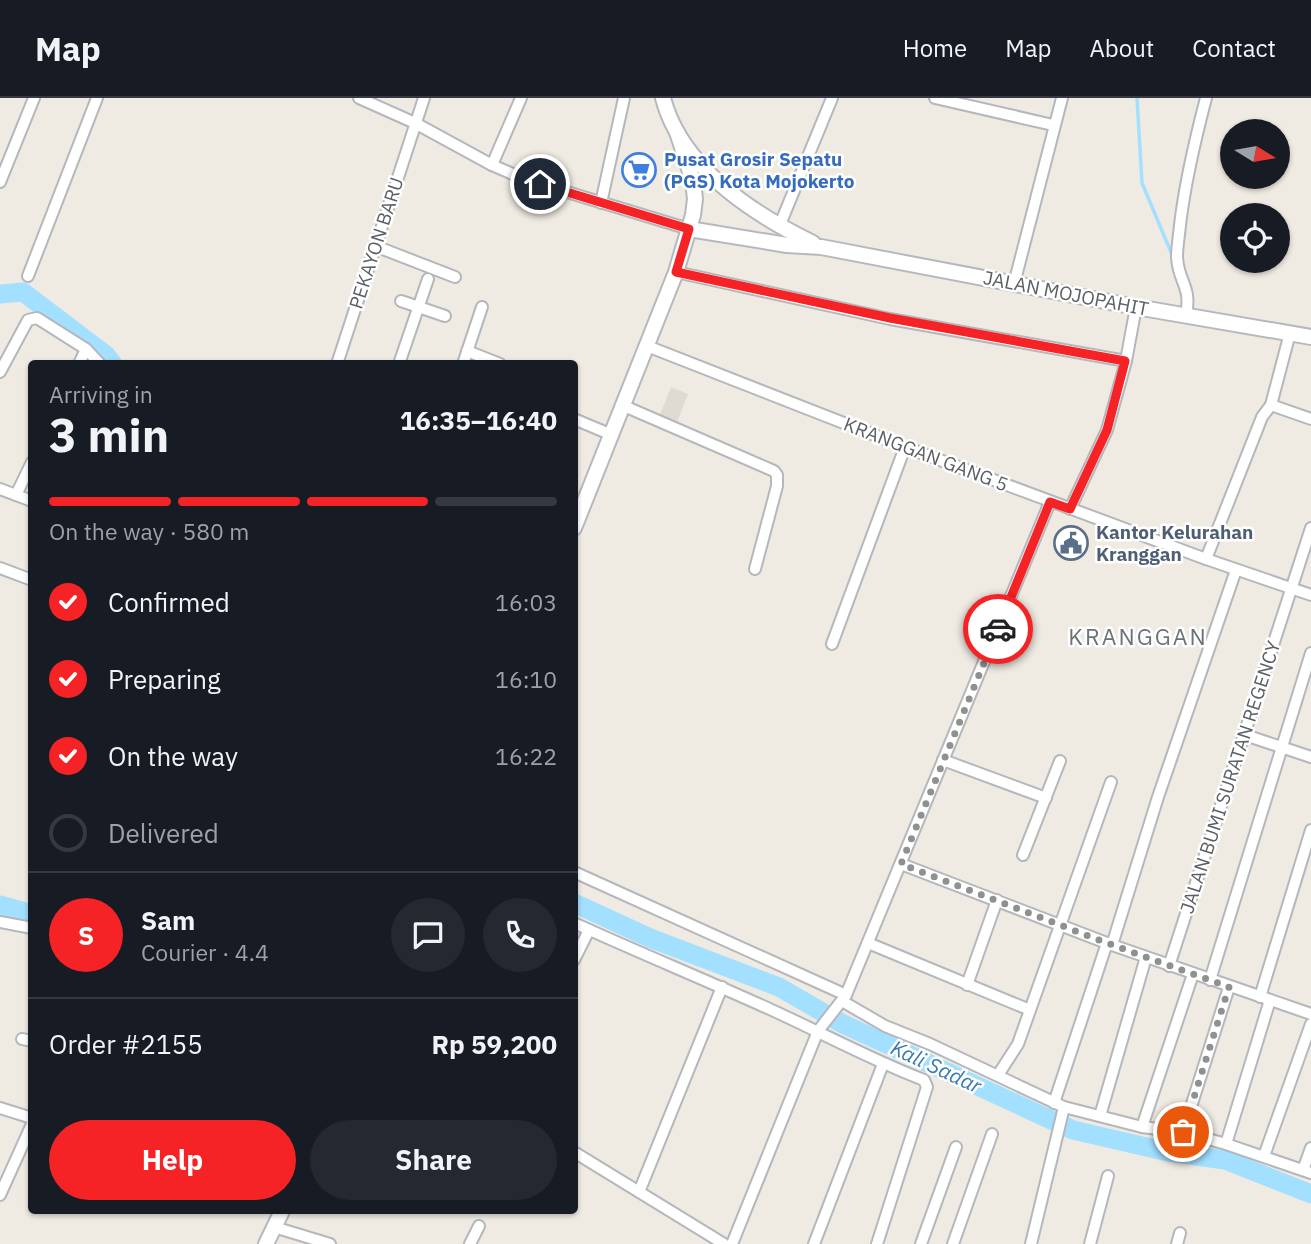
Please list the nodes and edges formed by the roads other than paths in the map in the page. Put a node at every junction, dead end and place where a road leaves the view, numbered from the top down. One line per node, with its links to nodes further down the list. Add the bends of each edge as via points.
1 (34, 98): 16 (street)
2 (97, 98): 23 (street)
3 (359, 98): 12 (street)
4 (424, 98): 12 (street, PEKAYON BARU)
5 (521, 98): 15 (street)
6 (624, 98): 17 (street)
7 (663, 98): 14 (main road, JALAN MOJOPAHIT)
8 (832, 98): 18 (street)
9 (935, 98): 13 (street)
10 (1062, 98): 13 (street)
11 (1205, 98): 31 (street, via 1182,206 1177,256 1188,291)
12 (415, 123): 15 (street); 20 (street, PEKAYON BARU)
13 (1053, 125): 26 (street)
14 (677, 132): 18 (main road, JALAN MOJOPAHIT, via 711,177); 19 (main road, via 693,181)
15 (492, 165): 17 (street)
16 (0, 182)
17 (601, 203): 19 (street)
18 (779, 227): 21 (main road, JALAN MOJOPAHIT)
19 (689, 229): 21 (main road, JALAN MOJOPAHIT); 22 (main road)
20 (375, 246): 24 (street); 40 (street, PEKAYON BARU)
21 (821, 247): 26 (main road, JALAN MOJOPAHIT)
22 (676, 272): 35 (main road); 44 (street, via 890,318)
23 (28, 276)
24 (455, 277)
25 (428, 279): 28 (street)
26 (1014, 284): 30 (main road, JALAN MOJOPAHIT)
27 (401, 301): 28 (street)
28 (419, 307): 32 (street); 41 (street)
29 (482, 307): 37 (street)
30 (1136, 307): 31 (main road, JALAN MOJOPAHIT); 44 (street)
31 (1186, 314): 33 (main road, JALAN MOJOPAHIT)
32 (445, 316)
33 (1290, 333): 34 (main road, JALAN MOJOPAHIT); 46 (street)
34 (1311, 337)
35 (647, 346): 47 (main road); 51 (street, KRANGGAN GANG 5)
36 (86, 349): 38 (street); 39 (street); 45 (street, via 31,317)
37 (467, 351): 42 (street); 43 (street)
38 (81, 360)
39 (96, 360)
40 (338, 360)
41 (401, 360)
42 (464, 360)
43 (489, 360)
44 (1125, 361): 57 (street, via 1107,430)
45 (1, 366)
46 (1271, 405): 48 (street); 60 (street, via 1262,417)
47 (624, 406): 50 (main road); 62 (street, via 774,471 777,486)
48 (1311, 419)
49 (578, 420): 50 (street)
50 (612, 435): 58 (main road)
51 (905, 447): 56 (street, KRANGGAN GANG 5); 67 (street)
52 (28, 470): 54 (street)
53 (0, 489): 54 (street)
54 (16, 495): 55 (street)
55 (28, 500)
56 (1050, 502): 57 (street, KRANGGAN GANG 5); 72 (street)
57 (1070, 509): 60 (street, KRANGGAN GANG 5)
58 (578, 518)
59 (1311, 528): 65 (street, JALAN BUMI SURATAN REGENCY)
60 (1206, 559): 63 (street, KRANGGAN GANG 5)
61 (0, 568): 64 (street)
62 (754, 569)
63 (1236, 570): 65 (street, KRANGGAN GANG 5); 87 (street)
64 (28, 578)
65 (1292, 589): 66 (street, KRANGGAN GANG 5); 69 (street, JALAN BUMI SURATAN REGENCY)
66 (1311, 595)
67 (832, 644)
68 (1311, 653): 70 (street)
69 (1245, 735): 70 (street); 90 (street, JALAN BUMI SURATAN REGENCY)
70 (1282, 748): 71 (street); 92 (street)
71 (1311, 757)
72 (943, 760): 75 (street); 78 (street)
73 (1060, 761): 75 (street)
74 (1111, 782): 83 (street)
75 (1046, 797): 77 (street)
76 (1311, 830): 96 (street)
77 (1023, 855)
78 (901, 864): 80 (street); 86 (street)
79 (578, 874): 97 (street)
80 (997, 900): 83 (street); 93 (street)
81 (0, 922): 84 (street)
82 (578, 925): 85 (street)
83 (1062, 925): 87 (street); 98 (street)
84 (28, 927)
85 (589, 930): 88 (street); 94 (street)
86 (868, 943): 93 (street); 97 (street)
87 (1110, 944): 89 (street); 104 (street)
88 (578, 952)
89 (1146, 957): 90 (street); 106 (street)
90 (1169, 965): 91 (street)
91 (1192, 974): 92 (street); 108 (street)
92 (1210, 980): 95 (street)
93 (967, 985): 98 (street)
94 (722, 987): 101 (street); 119 (street)
95 (1229, 987): 96 (street); 109 (street)
96 (1265, 999): 99 (street); 112 (street)
97 (841, 1002): 101 (street); 103 (street)
98 (1031, 1010): 103 (street, via 1018,1044)
99 (1311, 1014)
100 (1311, 1024): 116 (street)
101 (821, 1027): 102 (street); 127 (street)
102 (883, 1064): 128 (street); 129 (street, via 924,1080 927,1087)
103 (998, 1075): 104 (street)
104 (1059, 1105): 106 (street); 132 (street, via 1061,1120)
105 (0, 1108): 107 (street)
106 (1100, 1116): 108 (street)
107 (28, 1117)
108 (1142, 1127): 109 (street)
109 (1183, 1132): 112 (street)
110 (28, 1133): 120 (street)
111 (992, 1134): 131 (street)
112 (1226, 1144): 116 (street)
113 (956, 1147): 130 (street)
114 (1311, 1148): 117 (street)
115 (578, 1154): 119 (street)
116 (1264, 1156): 117 (street)
117 (1307, 1171)
118 (1108, 1176): 133 (street)
119 (639, 1192): 126 (street)
120 (0, 1195)
121 (276, 1216): 123 (main road); 124 (street)
122 (478, 1226): 125 (street)
123 (266, 1244)
124 (330, 1244)
125 (470, 1244)
126 (724, 1244)
127 (732, 1244)
128 (814, 1244)
129 (877, 1244)
130 (921, 1244)
131 (953, 1244)
132 (1031, 1244)
133 (1090, 1244)

